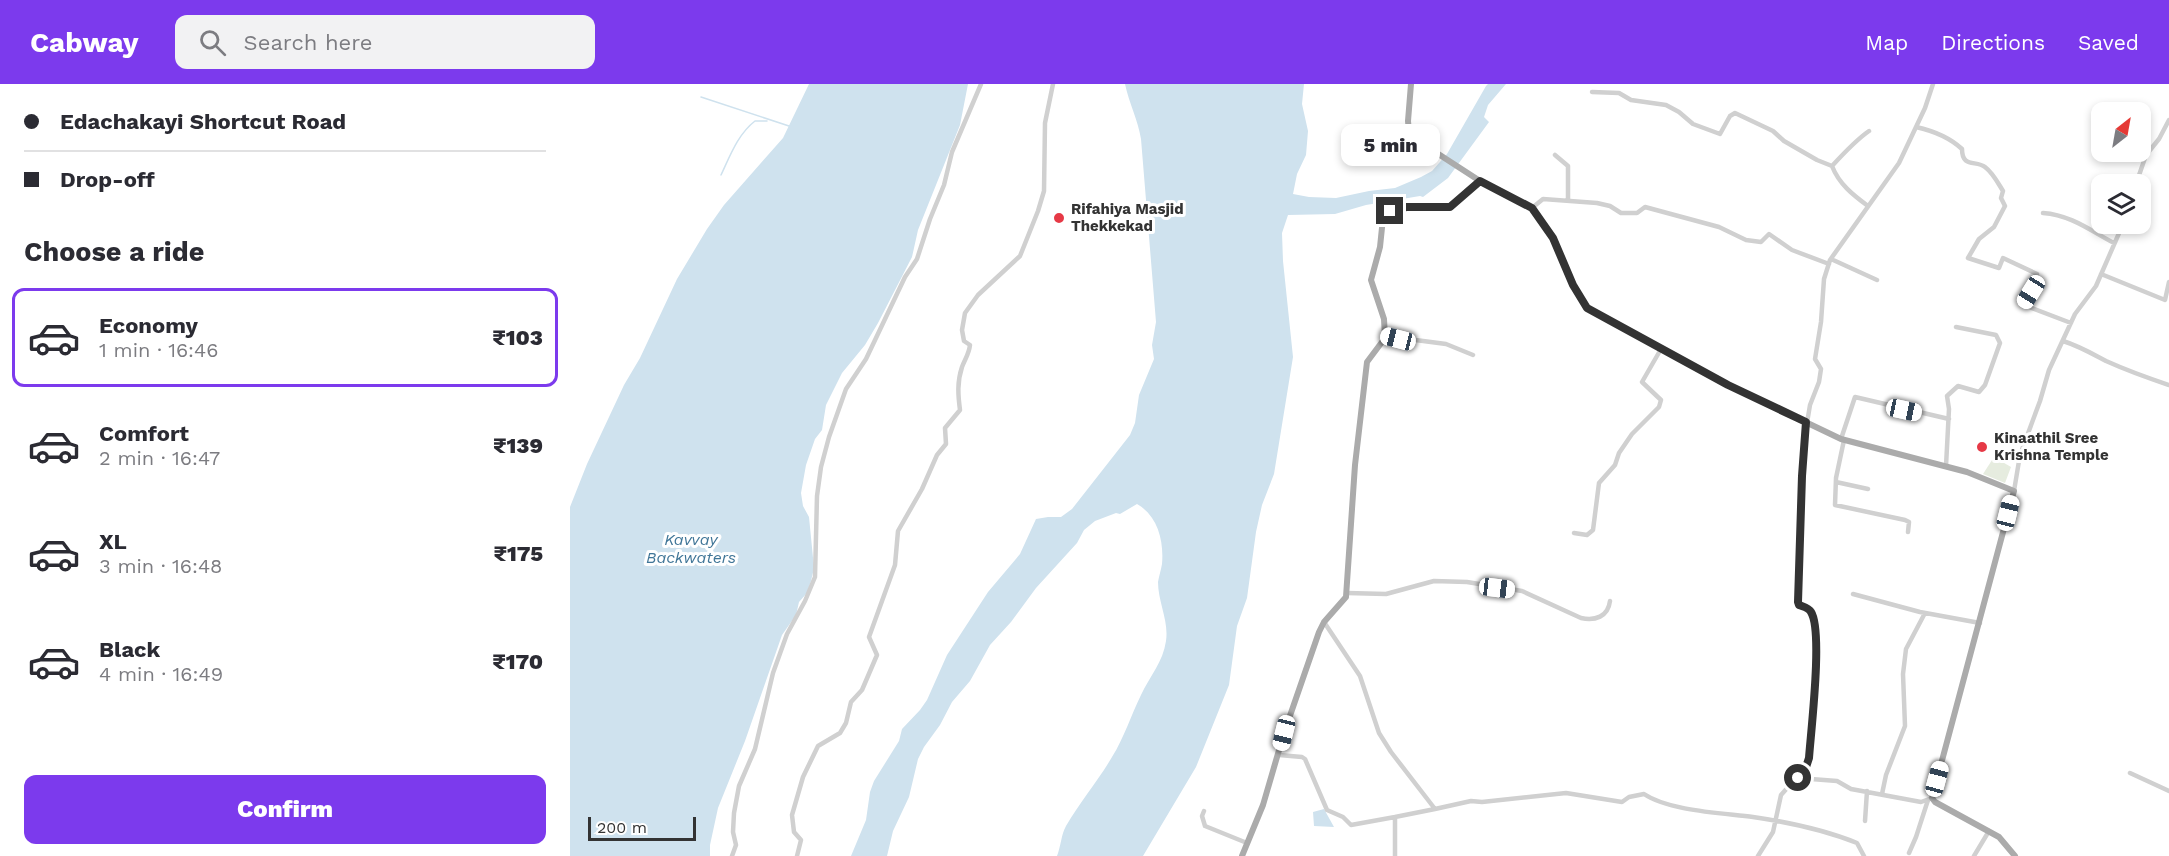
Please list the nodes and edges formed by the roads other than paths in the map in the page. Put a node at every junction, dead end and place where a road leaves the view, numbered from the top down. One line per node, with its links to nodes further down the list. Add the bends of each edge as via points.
1 (981, 84): 60 (street, via 952,152 918,259 904,277 866,359 846,389 829,437 818,496 815,577 787,634 773,673 755,749 739,786)
2 (1053, 84): 61 (street, via 1045,123 1044,191 1038,211 1020,256 978,295 965,313 962,330 964,341 970,345 958,382 960,410 945,428 946,444 898,531 895,565 869,637 877,655 862,690 851,702 840,733 818,746 803,777 792,814 794,832 801,840)
3 (1411, 84): 12 (main road, via 1408,127 1412,135)
4 (1933, 84): 7 (street)
5 (1592, 92): 10 (street, via 1619,93 1631,100 1666,105 1693,124 1720,134 1735,113 1773,130 1784,141)
6 (2169, 120): 11 (street, via 2146,155)
7 (1916, 127): 14 (street, via 1899,163); 23 (street, via 1955,143 1962,149 1962,157 1986,168 2003,191 2005,206 1994,227 1979,239 1968,258 1999,268 2003,258 2037,274 2024,305)
8 (1869, 131): 10 (street)
9 (1555, 154): 13 (street, via 1568,166)
10 (1832, 166): 14 (street, via 1848,190)
11 (2139, 174)
12 (1480, 181): 15 (main road); 25 (main road, via 1450,207 1396,208 1383,218 1371,280 1384,319)
13 (1568, 201): 15 (street, via 1543,198); 19 (street, via 1610,206 1621,213 1637,213 1645,207 1758,242 1769,234 1792,250)
14 (1868, 207): 19 (street)
15 (1532, 208): 27 (main road, via 1553,238 1587,308)
16 (2043, 213): 18 (street, via 2080,223)
17 (2118, 234): 18 (street)
18 (2114, 243): 20 (street)
19 (1830, 261): 21 (street); 31 (street, via 1815,350 1821,369)
20 (2101, 274): 22 (street, via 2165,300); 23 (street)
21 (1877, 280)
22 (2169, 282)
23 (2071, 323): 26 (street)
24 (1956, 327): 30 (street, via 1996,335 2000,343 1979,392 1958,386 1947,396)
25 (1385, 336): 28 (street, via 1437,342); 39 (main road, via 1368,357 1365,372)
26 (2063, 340): 29 (street); 36 (street, via 2020,455)
27 (1661, 349): 31 (main road); 38 (street, via 1642,382 1661,400 1659,407 1632,434 1615,465 1599,483 1593,530 1587,535)
28 (1473, 355)
29 (2169, 385)
30 (1948, 419): 32 (street, via 1855,398); 33 (street)
31 (1806, 422): 32 (main road); 47 (street, via 1798,602 1814,618 1816,656 1809,758)
32 (1842, 439): 33 (main road); 34 (street)
33 (1946, 466): 36 (main road)
34 (1836, 482): 35 (street); 37 (street, via 1835,505 1905,520 1909,522)
35 (1868, 489)
36 (2014, 491): 44 (main road)
37 (1908, 532)
38 (1574, 533)
39 (1347, 593): 41 (street, via 1386,594 1434,581 1467,582 1522,591 1590,620 1603,615); 43 (main road)
40 (1854, 594): 42 (street)
41 (1610, 601)
42 (1925, 613): 44 (street); 50 (street, via 1906,649 1905,726)
43 (1324, 622): 45 (main road); 52 (street, via 1360,676 1379,733)
44 (1980, 624): 51 (main road)
45 (1279, 755): 54 (street, via 1305,759 1327,810 1351,825); 58 (main road)
46 (2130, 773): 48 (street)
47 (1798, 778): 49 (street, via 1837,781 1846,788); 55 (street, via 1782,795)
48 (2169, 790)
49 (1867, 791): 50 (street); 56 (street)
50 (1882, 794): 51 (street, via 1921,802)
51 (1930, 799): 57 (main road); 59 (street)
52 (1435, 809): 54 (street); 55 (street, via 1471,801 1566,793 1622,802 1644,794 1689,808)
53 (1204, 811): 58 (street, via 1205,826)
54 (1395, 817): 63 (street)
55 (1776, 821): 64 (street); 65 (street, via 1853,842)
56 (1865, 821)
57 (1989, 831): 66 (street); 67 (main road)
58 (1247, 843): 62 (main road)
59 (1909, 853)
60 (732, 856)
61 (797, 856)
62 (1242, 856)
63 (1395, 856)
64 (1758, 856)
65 (1864, 856)
66 (1974, 856)
67 (2015, 856)

